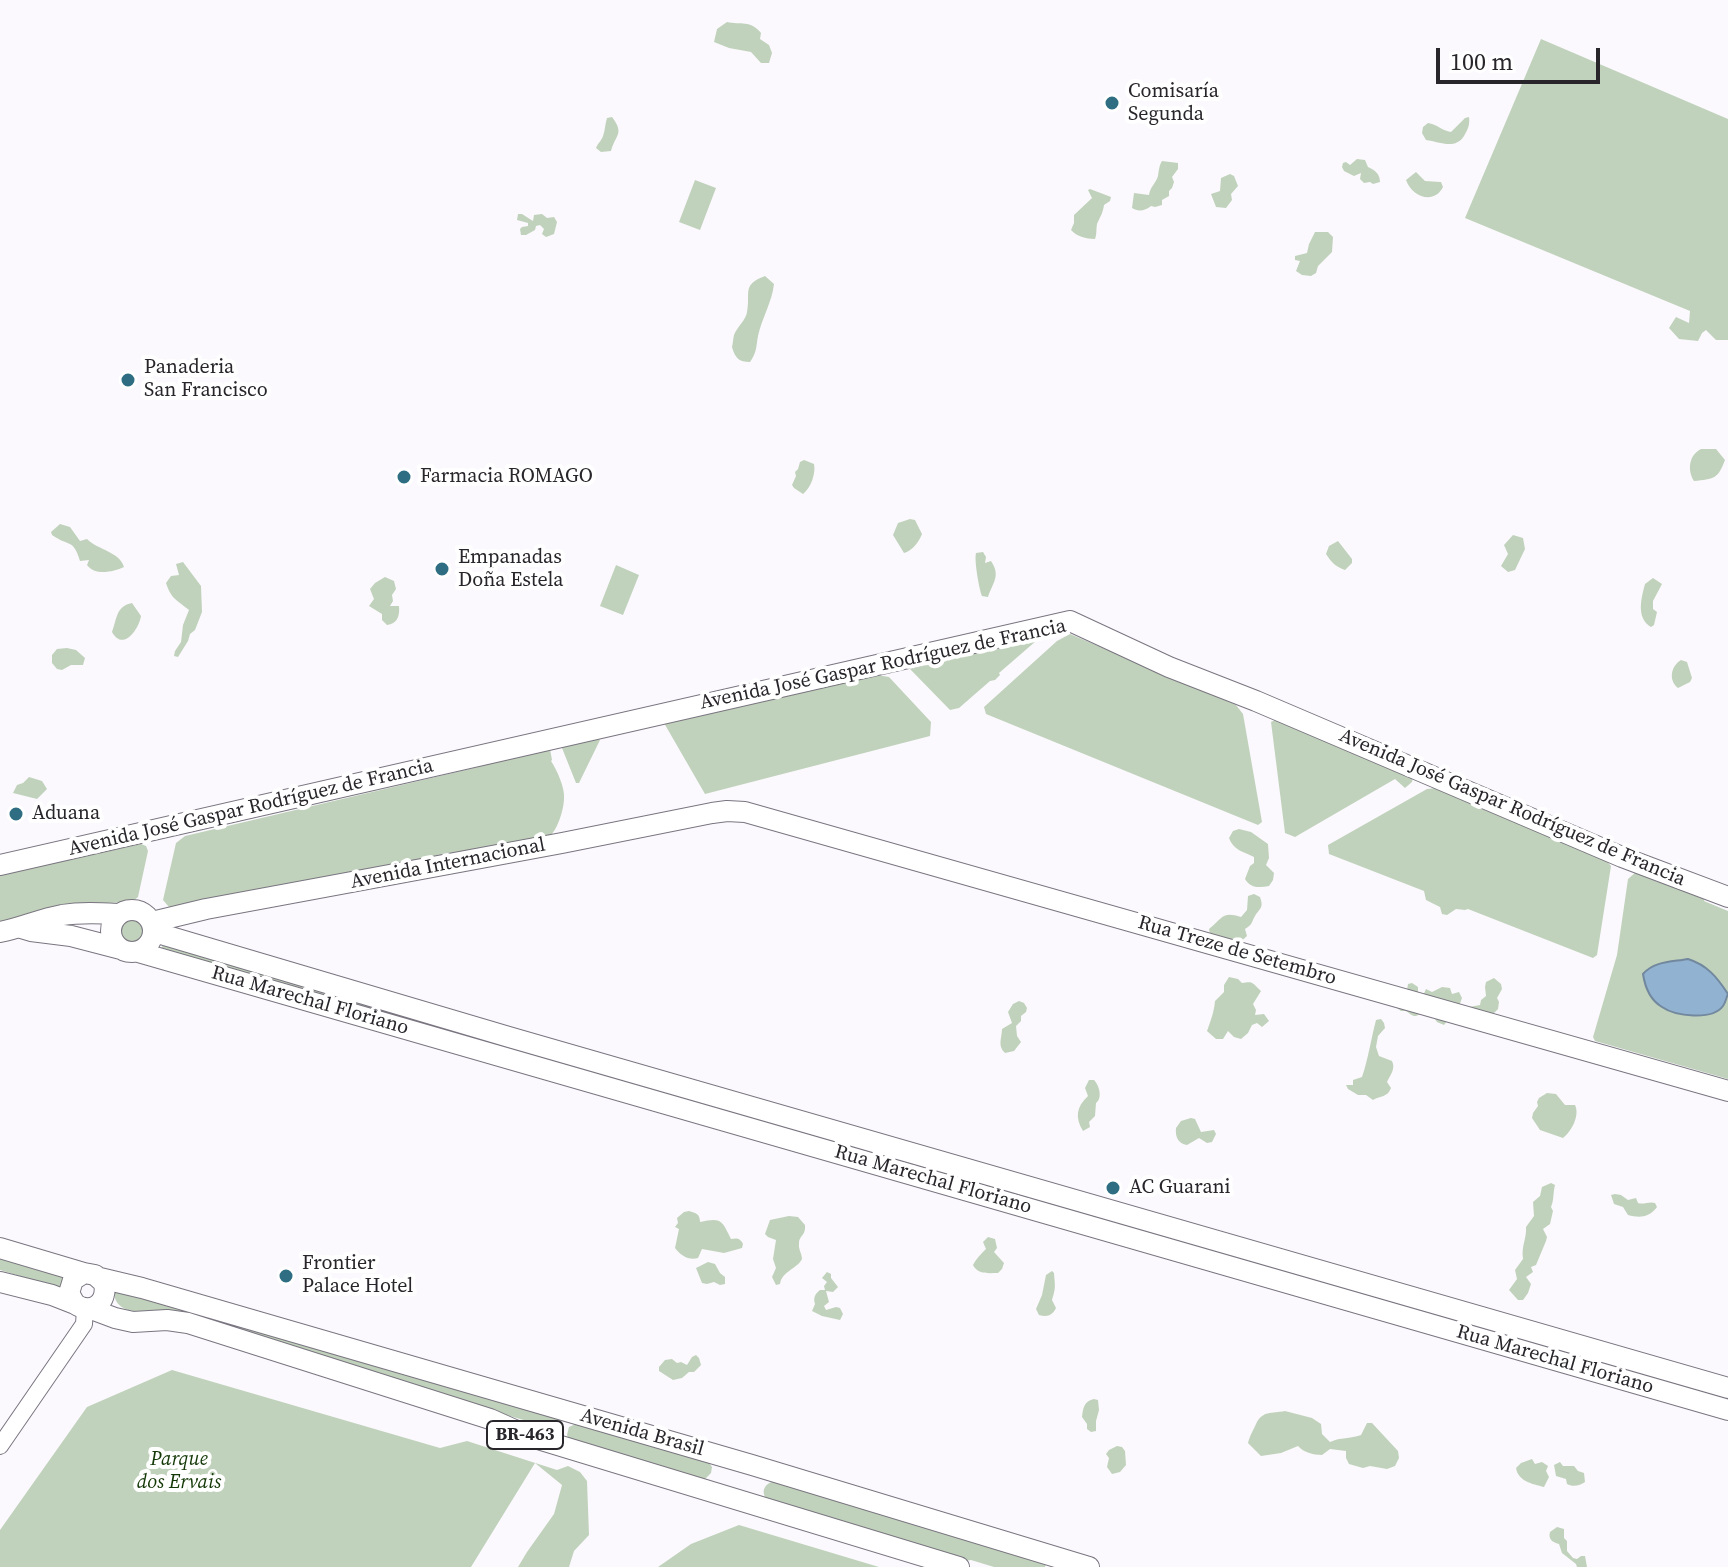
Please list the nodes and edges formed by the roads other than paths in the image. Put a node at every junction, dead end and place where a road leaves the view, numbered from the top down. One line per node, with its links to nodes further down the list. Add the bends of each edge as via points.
1 (745, 812): 5 (main road, Avenida Internacional, via 712,813 206,909); 10 (main road, Rua Treze de Setembro)
2 (0, 865): 3 (main road, Avenida José Gaspar Rodríguez de Francia, via 1070,621 1169,667)
3 (1728, 897)
4 (119, 914): 5 (main road, via 138,910); 6 (main road, via 59,916); 8 (main road, via 110,932 115,945)
5 (153, 927): 8 (main road, via 149,944); 9 (main road, Rua Marechal Floriano)
6 (21, 928): 7 (main road); 8 (main road, Rua Marechal Floriano)
7 (0, 932)
8 (129, 950): 9 (main road, Rua Marechal Floriano)
9 (597, 1073): 14 (main road, Rua Marechal Floriano)
10 (1728, 1091)
11 (0, 1248): 12 (main road, Avenida Brasil / BR-463)
12 (92, 1276): 15 (main road, via 105,1296 98,1306); 15 (main road, via 78,1276 70,1286 71,1299); 18 (main road, Avenida Brasil / BR-463)
13 (0, 1282): 15 (main road, Avenida Brasil / BR-463)
14 (1399, 1304): 16 (main road, Rua Marechal Floriano); 17 (main road, Rua Marechal Floriano)
15 (84, 1307): 19 (main road, Avenida Brasil / BR-463, via 133,1322 188,1323); 20 (street, via 84,1324)
16 (1728, 1388)
17 (1728, 1410)
18 (571, 1412): 19 (main road); 22 (main road, Avenida Brasil / BR-463)
19 (559, 1444): 21 (main road, Avenida Brasil / BR-463)
20 (0, 1446)
21 (959, 1567)
22 (1089, 1567)

